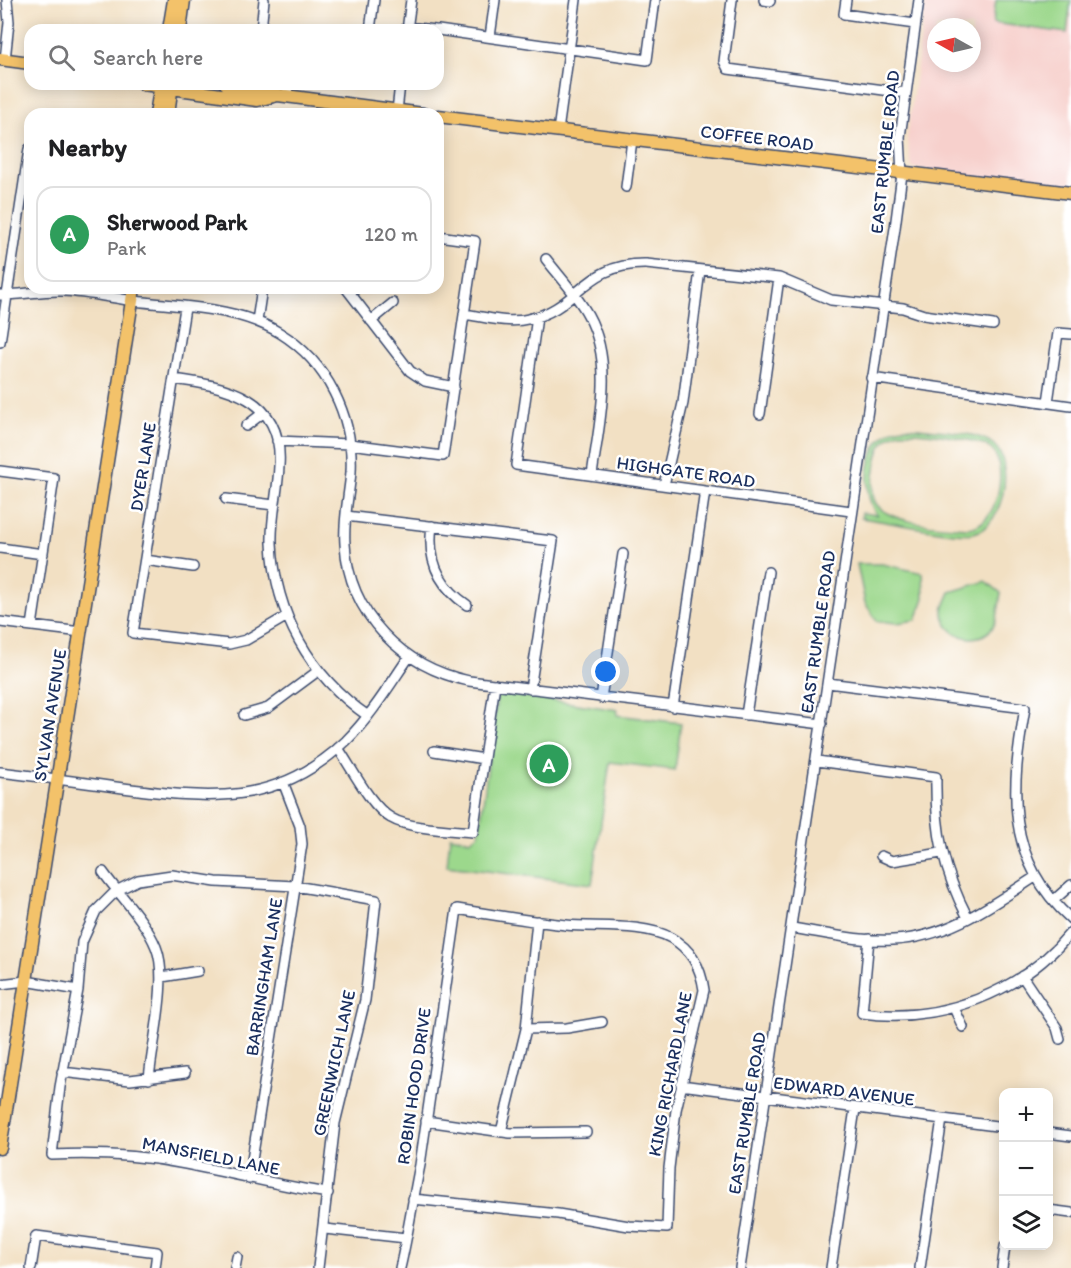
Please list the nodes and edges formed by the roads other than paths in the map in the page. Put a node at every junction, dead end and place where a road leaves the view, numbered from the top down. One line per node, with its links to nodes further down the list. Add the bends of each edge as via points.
1 (8, 0): 24 (street, via 9,22)
2 (174, 0): 15 (main road)
3 (184, 0): 16 (main road)
4 (264, 0): 17 (street)
5 (374, 0): 18 (street)
6 (411, 0): 19 (street)
7 (495, 0): 22 (street)
8 (576, 0): 23 (street)
9 (655, 0): 23 (street, via 647,60)
10 (732, 0): 32 (street, via 723,61 732,71)
11 (764, 0): 14 (street)
12 (846, 0): 20 (street, via 844,14)
13 (919, 0): 20 (street, EAST RUMBLE ROAD)
14 (770, 1)
15 (170, 24)
16 (181, 24)
17 (262, 24)
18 (371, 24)
19 (408, 24)
20 (915, 24): 32 (street, EAST RUMBLE ROAD)
21 (444, 31): 22 (street)
22 (490, 38): 23 (street)
23 (570, 49): 38 (street)
24 (2, 60): 25 (main road)
25 (24, 62)
26 (165, 90): 33 (main road)
27 (167, 90): 34 (main road)
28 (193, 90): 31 (main road, via 257,100)
29 (268, 90): 31 (main road)
30 (399, 90): 36 (street)
31 (284, 92): 35 (main road)
32 (906, 93): 40 (street, EAST RUMBLE ROAD, via 900,137)
33 (158, 108)
34 (168, 108)
35 (379, 108)
36 (397, 108)
37 (444, 117): 38 (main road, COFFEE ROAD)
38 (558, 131): 39 (main road, COFFEE ROAD)
39 (632, 140): 40 (main road, COFFEE ROAD); 42 (street)
40 (902, 174): 43 (main road, COFFEE ROAD); 55 (street, EAST RUMBLE ROAD)
41 (24, 183): 53 (street)
42 (626, 187)
43 (1071, 193)
44 (444, 237): 57 (street, via 475,241)
45 (546, 259): 52 (street)
46 (700, 270): 47 (street); 52 (street, via 625,265 601,273); 76 (street, via 683,403)
47 (779, 278): 55 (street, via 831,300); 70 (street)
48 (24, 294): 53 (street)
49 (133, 294): 56 (street); 93 (main road, SYLVAN AVENUE)
50 (261, 294): 59 (street)
51 (351, 294): 60 (street)
52 (574, 294): 58 (street); 75 (street, via 592,323 603,364)
53 (4, 295): 63 (street)
54 (393, 303): 60 (street)
55 (883, 306): 61 (street); 65 (street, EAST RUMBLE ROAD)
56 (185, 308): 59 (street); 64 (street, DYER LANE)
57 (464, 314): 58 (street, via 515,321); 66 (street)
58 (537, 317): 75 (street, HIGHGATE ROAD, via 516,465)
59 (256, 321): 73 (street, via 287,338 319,369 339,404)
60 (371, 321): 66 (street, via 417,377)
61 (993, 325)
62 (1071, 334): 67 (street, via 1058,333)
63 (0, 342)
64 (174, 378): 69 (street, via 230,388); 86 (street, DYER LANE)
65 (871, 378): 67 (street); 80 (street, EAST RUMBLE ROAD)
66 (454, 387): 73 (street, via 443,456)
67 (1048, 402): 68 (street)
68 (1071, 406)
69 (263, 413): 71 (street); 72 (street)
70 (760, 414)
71 (246, 426)
72 (277, 441): 73 (street); 79 (street, via 279,465)
73 (350, 444): 81 (street)
74 (0, 471): 84 (street, via 54,478)
75 (592, 474): 76 (street, HIGHGATE ROAD)
76 (664, 485): 77 (street, HIGHGATE ROAD)
77 (705, 491): 80 (street, HIGHGATE ROAD); 100 (street)
78 (226, 499): 79 (street)
79 (274, 506): 90 (street, via 273,560)
80 (851, 511): 96 (street, EAST RUMBLE ROAD)
81 (346, 516): 82 (street); 94 (street, via 347,561 361,602 382,633)
82 (432, 526): 89 (street, via 430,550 435,568 449,591); 98 (street, via 553,542)
83 (0, 548): 84 (street)
84 (43, 554): 92 (street)
85 (623, 554): 99 (street)
86 (145, 560): 87 (street); 90 (street, DYER LANE, via 133,633 229,644 246,640)
87 (193, 567)
88 (768, 572): 102 (street)
89 (467, 605)
90 (287, 616): 95 (street)
91 (0, 622): 92 (street)
92 (32, 626): 93 (street)
93 (81, 632): 110 (main road, SYLVAN AVENUE)
94 (409, 657): 97 (street, via 454,678); 103 (street)
95 (318, 671): 101 (street, via 278,702); 103 (street)
96 (828, 682): 104 (street, EAST RUMBLE ROAD); 115 (street, via 1025,708 1015,806 1021,841)
97 (495, 684): 98 (street); 107 (street)
98 (530, 688): 99 (street)
99 (601, 698): 100 (street)
100 (673, 707): 102 (street)
101 (244, 715)
102 (746, 715): 104 (street)
103 (368, 716): 105 (street)
104 (822, 724): 108 (street, EAST RUMBLE ROAD)
105 (338, 748): 107 (street, via 390,818 474,832); 111 (street)
106 (434, 751): 107 (street)
107 (484, 759)
108 (817, 761): 112 (street, via 936,777); 123 (street, EAST RUMBLE ROAD)
109 (0, 772): 110 (street)
110 (58, 779): 111 (street, via 201,797 244,794); 129 (main road, SYLVAN AVENUE)
111 (282, 782): 117 (street, BARRINGHAM LANE, via 302,835)
112 (941, 852): 113 (street, via 892,861); 120 (street)
113 (881, 856)
114 (103, 872): 118 (street)
115 (1035, 877): 119 (street); 120 (street)
116 (1071, 885): 119 (street)
117 (294, 886): 118 (street, via 255,886 162,874); 151 (street, BARRINGHAM LANE); 152 (street, GREENWICH LANE, via 376,900 365,1000 342,1091)
118 (116, 891): 128 (street, via 155,945); 131 (street, via 96,911 85,931)
119 (1054, 900): 121 (street)
120 (968, 918): 125 (street, via 920,937)
121 (1071, 919)
122 (537, 921): 135 (street); 140 (street, KING RICHARD LANE, via 643,930 670,938 692,957 704,990); 144 (street, ROBIN HOOD DRIVE, via 456,909)
123 (792, 928): 125 (street); 141 (street, EAST RUMBLE ROAD)
124 (1071, 932): 127 (street)
125 (869, 939): 132 (street, via 862,1014 912,1015)
126 (198, 970): 128 (street)
127 (1022, 976): 132 (street); 136 (street, via 1057,1029)
128 (162, 977): 139 (street)
129 (26, 981): 130 (street); 131 (street); 150 (main road, SYLVAN AVENUE)
130 (0, 984)
131 (78, 990): 137 (street)
132 (954, 1008): 134 (street)
133 (602, 1022): 135 (street)
134 (963, 1027)
135 (526, 1029): 146 (street)
136 (1060, 1040)
137 (62, 1072): 139 (street); 151 (street, MANSFIELD LANE, via 52,1155 158,1159)
138 (185, 1073): 139 (street)
139 (149, 1079)
140 (681, 1085): 141 (street, EDWARD AVENUE); 153 (street, KING RICHARD LANE, via 671,1149 667,1228)
141 (766, 1098): 142 (street, EDWARD AVENUE); 165 (street, EAST RUMBLE ROAD)
142 (855, 1109): 143 (street, EDWARD AVENUE); 166 (street)
143 (942, 1119): 145 (street, EDWARD AVENUE); 167 (street)
144 (426, 1121): 146 (street); 153 (street, ROBIN HOOD DRIVE)
145 (999, 1126)
146 (501, 1132): 147 (street)
147 (585, 1132)
148 (1053, 1134): 149 (street)
149 (1071, 1136)
150 (0, 1148)
151 (249, 1179): 152 (street, MANSFIELD LANE)
152 (328, 1193): 156 (street, GREENWICH LANE)
153 (413, 1199): 157 (street, ROBIN HOOD DRIVE)
154 (1053, 1211): 155 (street)
155 (1071, 1213)
156 (325, 1229): 157 (street); 163 (street, GREENWICH LANE)
157 (406, 1238): 164 (street, ROBIN HOOD DRIVE)
158 (1004, 1250): 168 (street)
159 (237, 1257): 162 (street)
160 (31, 1268): 161 (street, via 36,1236 158,1252)
161 (155, 1268)
162 (235, 1268)
163 (318, 1268)
164 (400, 1268)
165 (740, 1268)
166 (831, 1268)
167 (920, 1268)
168 (1002, 1268)

